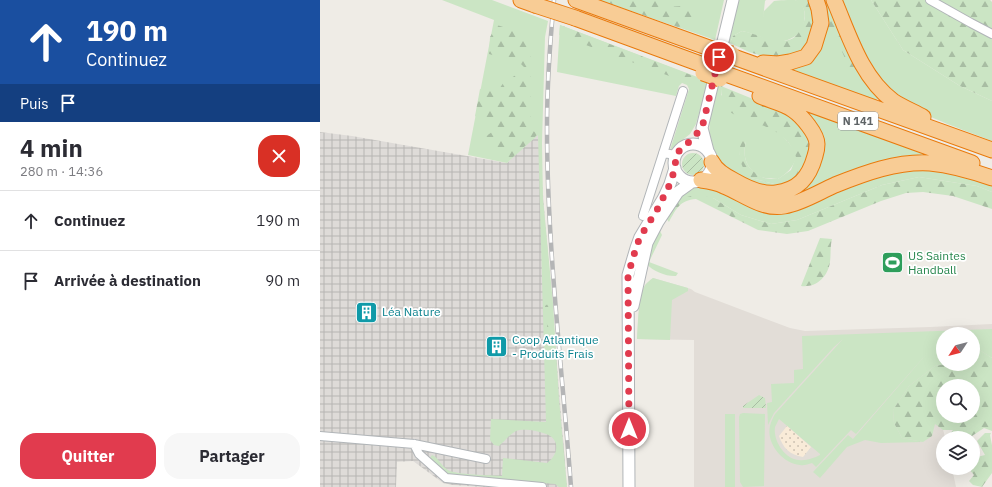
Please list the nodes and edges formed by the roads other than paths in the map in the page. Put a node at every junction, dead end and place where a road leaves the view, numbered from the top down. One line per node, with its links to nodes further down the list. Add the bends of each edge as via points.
1 (520, 0): 9 (highway, N 141, bridge, via 654,47)
2 (577, 0): 8 (highway, bridge)
3 (733, 0): 11 (street)
4 (816, 0): 8 (highway, via 821,23 814,46 806,57 790,62 766,64)
5 (834, 0): 12 (highway, via 857,54 880,88 894,101)
6 (930, 0): 7 (street)
7 (992, 34)
8 (731, 55): 12 (highway, N 141)
9 (721, 76): 17 (highway, via 794,110 810,128 817,144 810,173 797,186 774,193 760,192 726,176 714,166); 19 (highway, N 141)
10 (684, 91): 15 (street)
11 (702, 128): 13 (street); 17 (street)
12 (964, 140): 14 (highway, N 141)
13 (686, 145): 16 (street); 17 (street, via 701,145)
14 (992, 150)
15 (663, 152): 16 (street); 22 (street)
16 (676, 155): 18 (street)
17 (710, 157): 21 (street, via 712,167 708,175)
18 (675, 168): 21 (street, via 680,176 688,181); 23 (street, via 664,197 636,248 628,275)
19 (992, 171)
20 (992, 178): 21 (highway, via 964,169 929,163 894,166 853,178 783,206 766,205 725,186)
21 (697, 181): 23 (street, via 678,192 647,243)
22 (643, 216)
23 (629, 326): 28 (street)
24 (320, 436): 25 (street)
25 (414, 444): 26 (street); 27 (street, via 419,454 446,478)
26 (486, 459)
27 (542, 487)
28 (629, 487)

